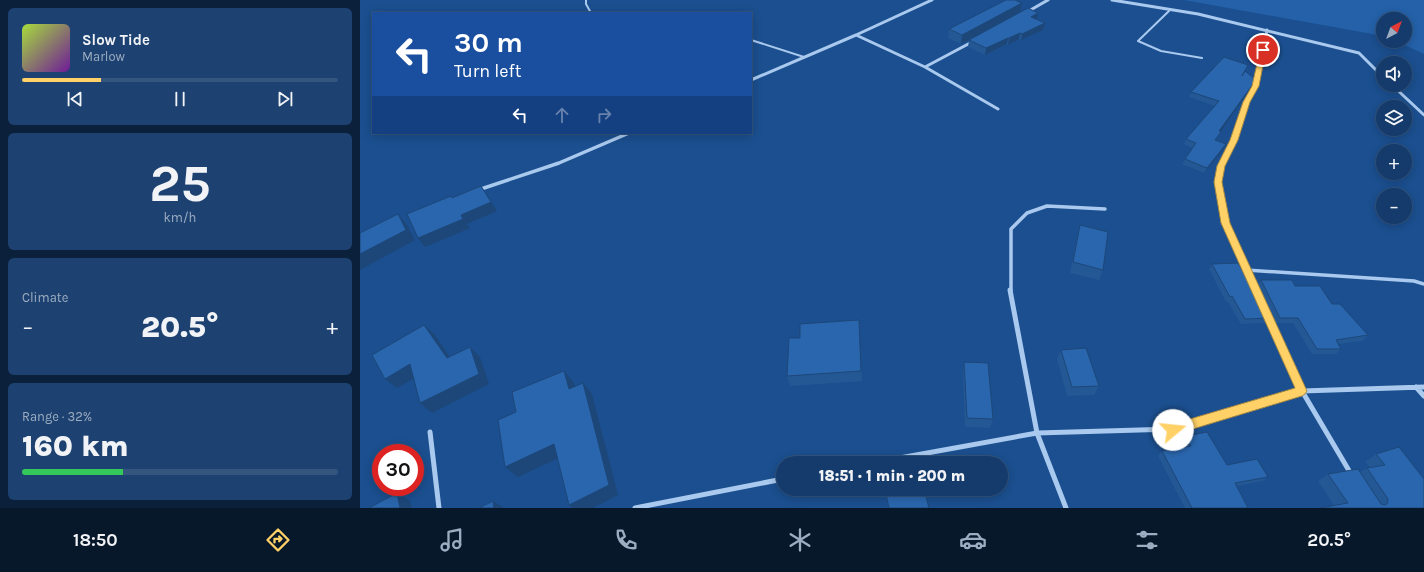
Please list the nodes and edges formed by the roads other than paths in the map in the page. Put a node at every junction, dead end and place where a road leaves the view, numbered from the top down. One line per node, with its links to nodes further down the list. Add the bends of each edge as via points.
1 (586, 0): 6 (lane)
2 (932, 0): 9 (street)
3 (1048, 0): 7 (street)
4 (1112, 0): 5 (street)
5 (1170, 10): 8 (street); 13 (lane, via 1138,41 1146,47 1164,52)
6 (590, 12)
7 (1022, 15)
8 (1267, 30): 15 (street, via 1359,53); 23 (street, via 1256,86 1246,102 1234,140 1221,166 1218,182 1225,223)
9 (856, 35): 12 (street); 14 (street)
10 (752, 40): 12 (lane)
11 (975, 40): 14 (street)
12 (804, 57): 16 (street)
13 (1202, 58)
14 (925, 67): 18 (street)
15 (1376, 69)
16 (752, 80)
17 (1399, 92): 19 (street)
18 (998, 109)
19 (1424, 115)
20 (627, 134): 21 (street, via 559,163)
21 (474, 192)
22 (1105, 209): 32 (street, via 1047,206 1027,214 1011,229 1010,288)
23 (1246, 270): 24 (street, via 1414,281); 25 (street)
24 (1424, 284)
25 (1254, 286)
26 (1266, 313): 29 (street)
27 (1416, 387): 28 (street); 29 (street); 30 (street)
28 (1424, 387)
29 (1302, 391): 32 (street, via 1173,430); 34 (street)
30 (1424, 396)
31 (430, 432): 36 (street)
32 (1037, 433): 33 (street); 38 (street)
33 (910, 456)
34 (1352, 476)
35 (776, 481): 37 (street)
36 (438, 508)
37 (635, 508)
38 (1066, 508)

